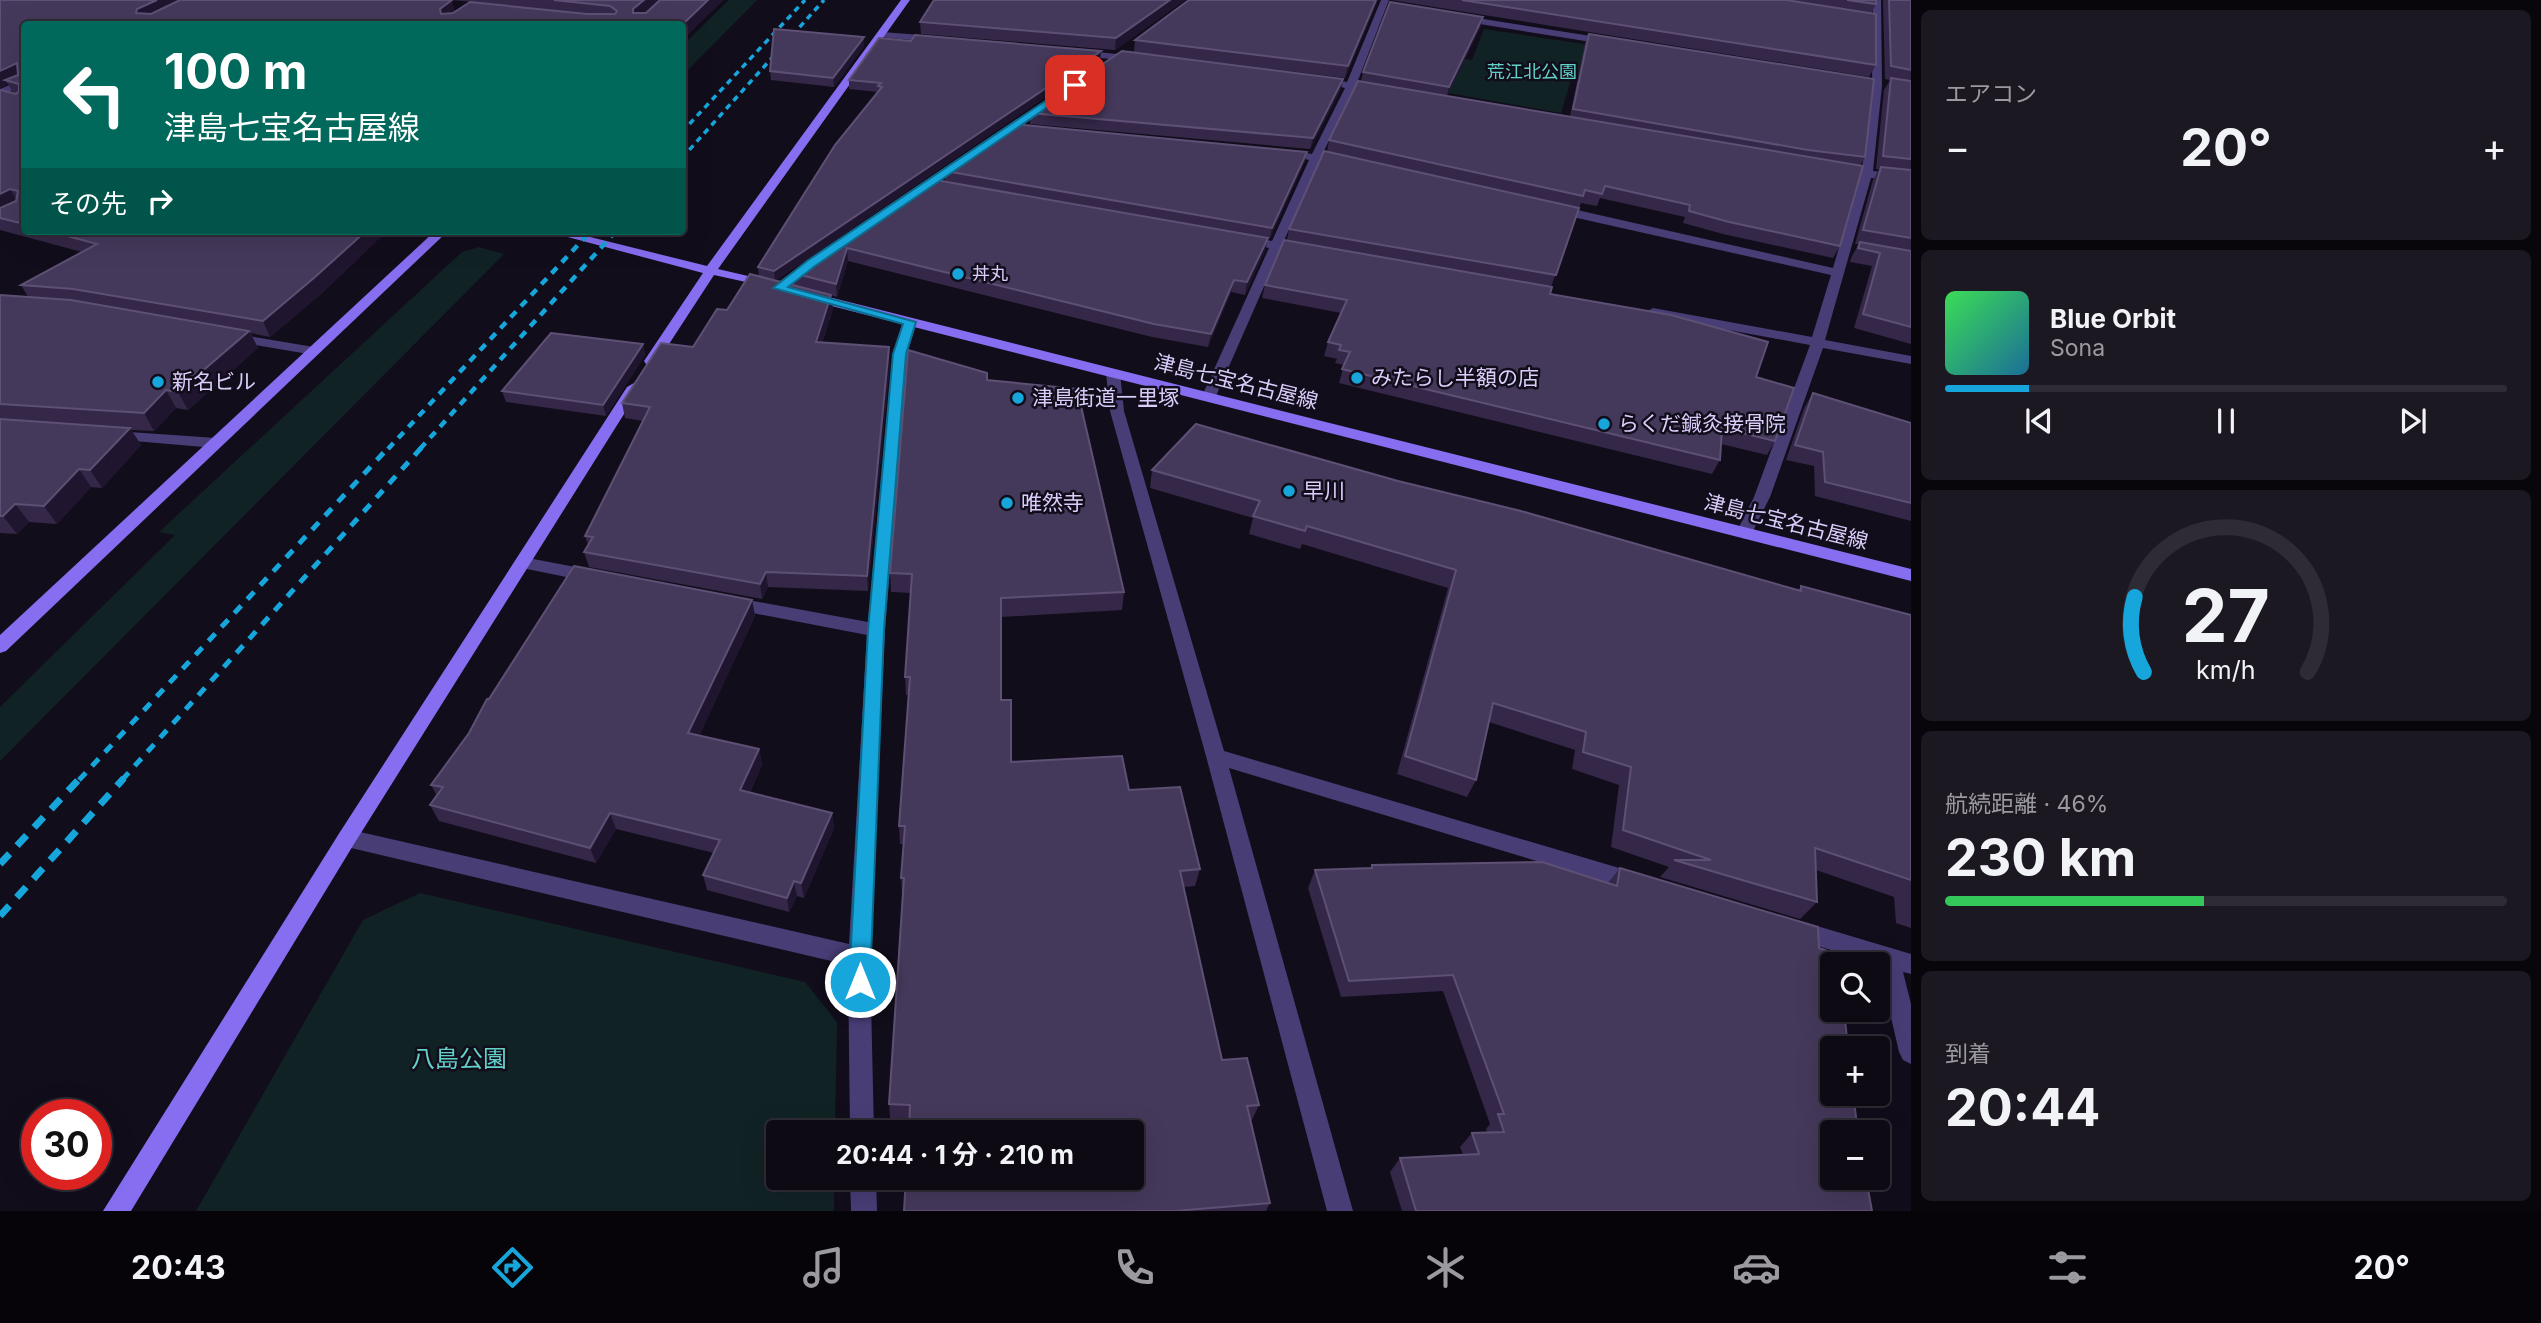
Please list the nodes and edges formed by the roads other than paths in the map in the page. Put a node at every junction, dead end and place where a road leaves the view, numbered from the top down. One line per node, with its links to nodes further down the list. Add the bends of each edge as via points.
1 (906, 0): 6 (street)
2 (1877, 0): 29 (street, via 1870,21 1876,85)
3 (1384, 3): 4 (street); 16 (street)
4 (1397, 8)
5 (1452, 17): 8 (street)
6 (882, 34): 7 (street); 39 (street)
7 (951, 41)
8 (1616, 43)
9 (1129, 48): 11 (street)
10 (1062, 51): 11 (street)
11 (1118, 56): 12 (street); 13 (street)
12 (1145, 60)
13 (1097, 71)
14 (1310, 80): 16 (street)
15 (21, 84): 19 (street)
16 (1352, 85): 18 (street); 26 (street)
17 (1065, 92): 21 (street)
18 (1392, 92)
19 (0, 95): 20 (street)
20 (12, 99)
21 (1011, 128): 22 (street); 23 (street)
22 (1039, 130)
23 (990, 142)
24 (1274, 152): 26 (street)
25 (970, 156): 31 (street, via 935,185)
26 (1316, 156): 27 (street); 36 (street)
27 (1356, 165)
28 (1829, 168): 29 (street)
29 (1867, 173): 30 (street); 40 (street, via 1852,250)
30 (1911, 179)
31 (907, 198)
32 (1544, 207): 40 (street)
33 (438, 235): 46 (street)
34 (567, 235): 39 (street, 津島七宝名古屋線)
35 (1236, 238): 36 (street)
36 (1276, 246): 37 (street); 49 (street)
37 (1317, 253)
38 (821, 256): 41 (street)
39 (709, 270): 41 (street, 津島七宝名古屋線); 53 (street)
40 (1839, 273): 45 (street)
41 (779, 288): 43 (street, 津島七宝名古屋線)
42 (1642, 310): 45 (street)
43 (910, 322): 48 (street, 津島七宝名古屋線); 57 (street, via 900,354)
44 (218, 335): 46 (street)
45 (1818, 341): 47 (street); 52 (street, via 1762,497)
46 (314, 351): 51 (street)
47 (1911, 360)
48 (1113, 373): 49 (street, 津島七宝名古屋線); 59 (street, via 1117,411)
49 (1209, 396): 52 (street, 津島七宝名古屋線)
50 (94, 435): 51 (street)
51 (216, 443): 58 (street)
52 (1744, 533): 54 (street, 津島七宝名古屋線)
53 (523, 563): 55 (street); 60 (street)
54 (1911, 575)
55 (603, 578)
56 (709, 598): 57 (street)
57 (876, 630): 64 (street)
58 (0, 646)
59 (1216, 756): 61 (street); 73 (street)
60 (347, 838): 64 (street); 71 (street)
61 (1649, 886)
62 (1782, 925): 63 (street)
63 (1871, 952)
64 (859, 957): 69 (street)
65 (1890, 958): 66 (street)
66 (1911, 964)
67 (1890, 965): 68 (street)
68 (1911, 1052)
69 (862, 1120)
70 (863, 1190): 72 (street)
71 (116, 1211)
72 (864, 1211)
73 (1340, 1211)

